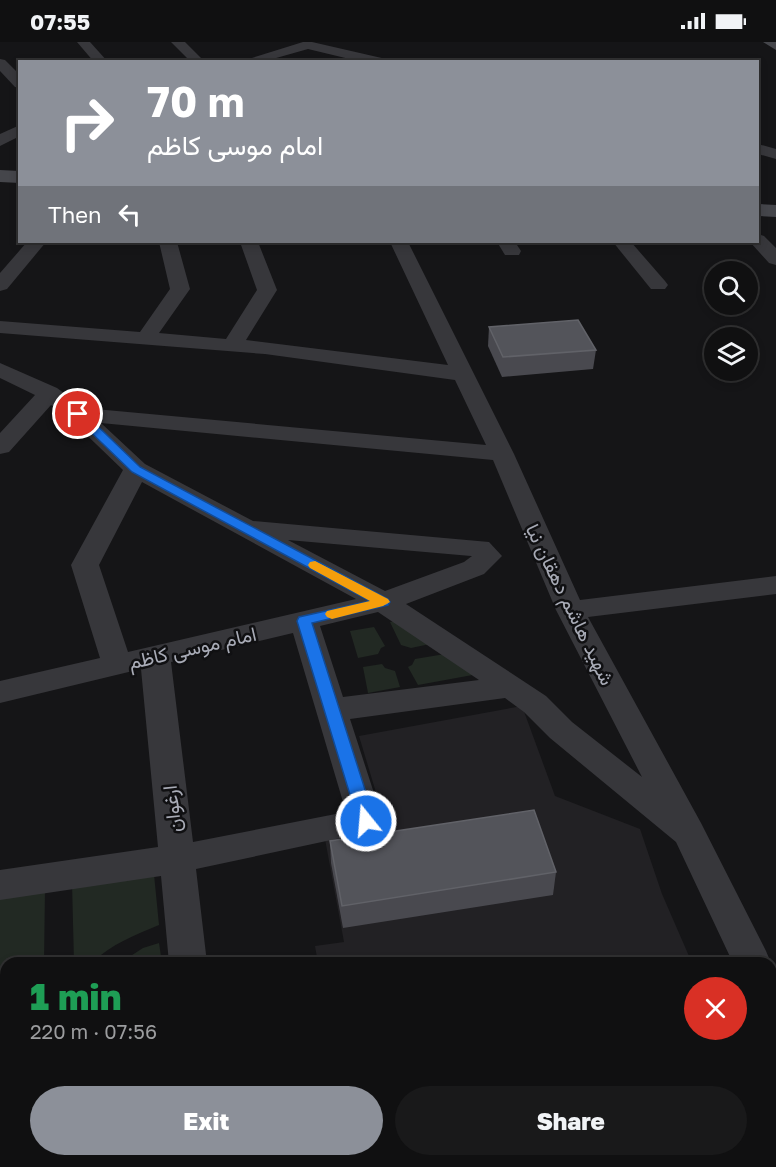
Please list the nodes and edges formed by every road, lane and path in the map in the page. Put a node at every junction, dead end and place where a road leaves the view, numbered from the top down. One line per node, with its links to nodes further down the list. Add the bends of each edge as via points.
1 (83, 42): 6 (street)
2 (177, 42): 7 (street)
3 (770, 42): 5 (main road)
4 (304, 43): 8 (street); 9 (street)
5 (776, 45)
6 (100, 60)
7 (197, 60)
8 (251, 60)
9 (373, 60)
10 (0, 63): 11 (street)
11 (18, 82)
12 (18, 84): 13 (street)
13 (0, 87)
14 (18, 130): 15 (street)
15 (0, 141)
16 (759, 149): 17 (street)
17 (776, 154)
18 (0, 176): 19 (main road)
19 (18, 177)
20 (759, 210): 21 (main road)
21 (776, 211)
22 (759, 241): 28 (street)
23 (37, 243): 29 (street)
24 (168, 243): 32 (street, via 180,289)
25 (249, 243): 33 (street, via 267,290)
26 (399, 243): 35 (street, شهید هاشم دهقان نیا)
27 (623, 243): 30 (street)
28 (776, 258)
29 (0, 285)
30 (658, 285)
31 (0, 327): 32 (street)
32 (145, 339): 33 (street)
33 (232, 346): 35 (street)
34 (0, 370): 36 (street)
35 (464, 374): 39 (street, شهید هاشم دهقان نیا)
36 (49, 393): 37 (street); 38 (street)
37 (78, 414): 39 (street); 40 (street)
38 (0, 447)
39 (502, 454): 44 (street, شهید هاشم دهقان نیا)
40 (136, 470): 41 (street); 47 (street, via 85,565)
41 (244, 528): 43 (street); 43 (street, امام موسی کاظم, via 479,548 488,556 474,568)
42 (776, 585): 44 (street)
43 (383, 602): 45 (street, امام موسی کاظم); 48 (street)
44 (570, 610): 51 (street, شهید هاشم دهقان نیا)
45 (304, 621): 46 (street, امام موسی کاظم); 50 (street)
46 (155, 656): 47 (street, امام موسی کاظم); 52 (street, ارغوان)
47 (117, 664): 49 (street, امام موسی کاظم)
48 (511, 687): 50 (street); 51 (street)
49 (0, 692)
50 (332, 710): 52 (street, via 366,821)
51 (689, 833): 55 (street, شهید هاشم دهقان نیا)
52 (177, 859): 53 (street); 54 (street, ارغوان)
53 (0, 885)
54 (187, 957)
55 (750, 957)

